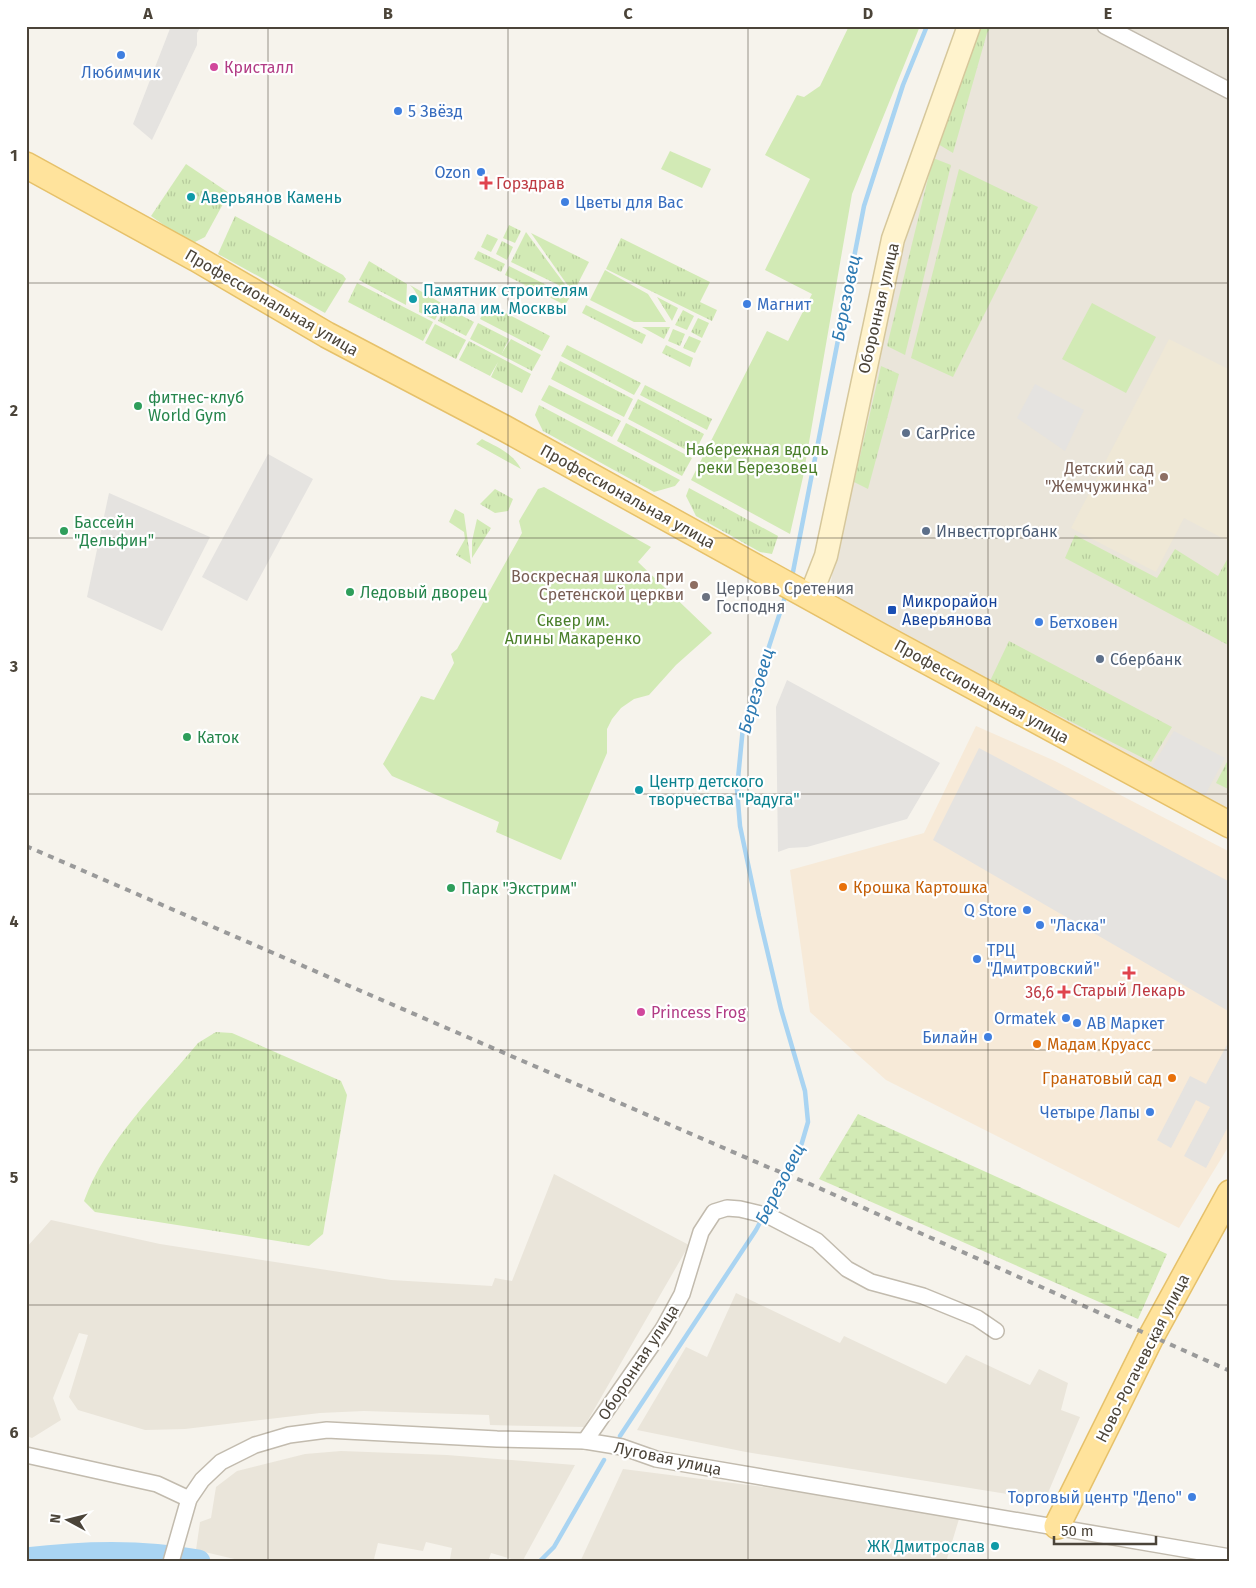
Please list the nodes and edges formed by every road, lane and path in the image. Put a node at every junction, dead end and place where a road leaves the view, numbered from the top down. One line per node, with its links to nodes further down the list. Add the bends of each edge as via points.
1 (969, 26): 5 (street, Оборонная улица, via 893,239 826,556)
2 (1105, 26): 3 (street)
3 (1230, 91)
4 (26, 165): 5 (main road, Профессиональная улица, via 327,334)
5 (796, 589): 6 (main road, Профессиональная улица)
6 (1230, 825)
7 (1230, 1192): 12 (main road, Ново-Рогачевская улица, via 1151,1337)
8 (996, 1331): 9 (street, Оборонная улица, via 977,1318 923,1296 871,1282 847,1269 817,1241 764,1214 727,1208 714,1212 701,1232 682,1294 663,1330)
9 (585, 1441): 11 (street, Луговая улица, via 327,1430 290,1435 255,1445 221,1462); 12 (street, Луговая улица, via 622,1447 656,1459)
10 (26, 1456): 11 (street, via 157,1484)
11 (189, 1498): 14 (street, Луговая улица)
12 (1057, 1526): 13 (street, Луговая улица)
13 (1230, 1556)
14 (171, 1562)

